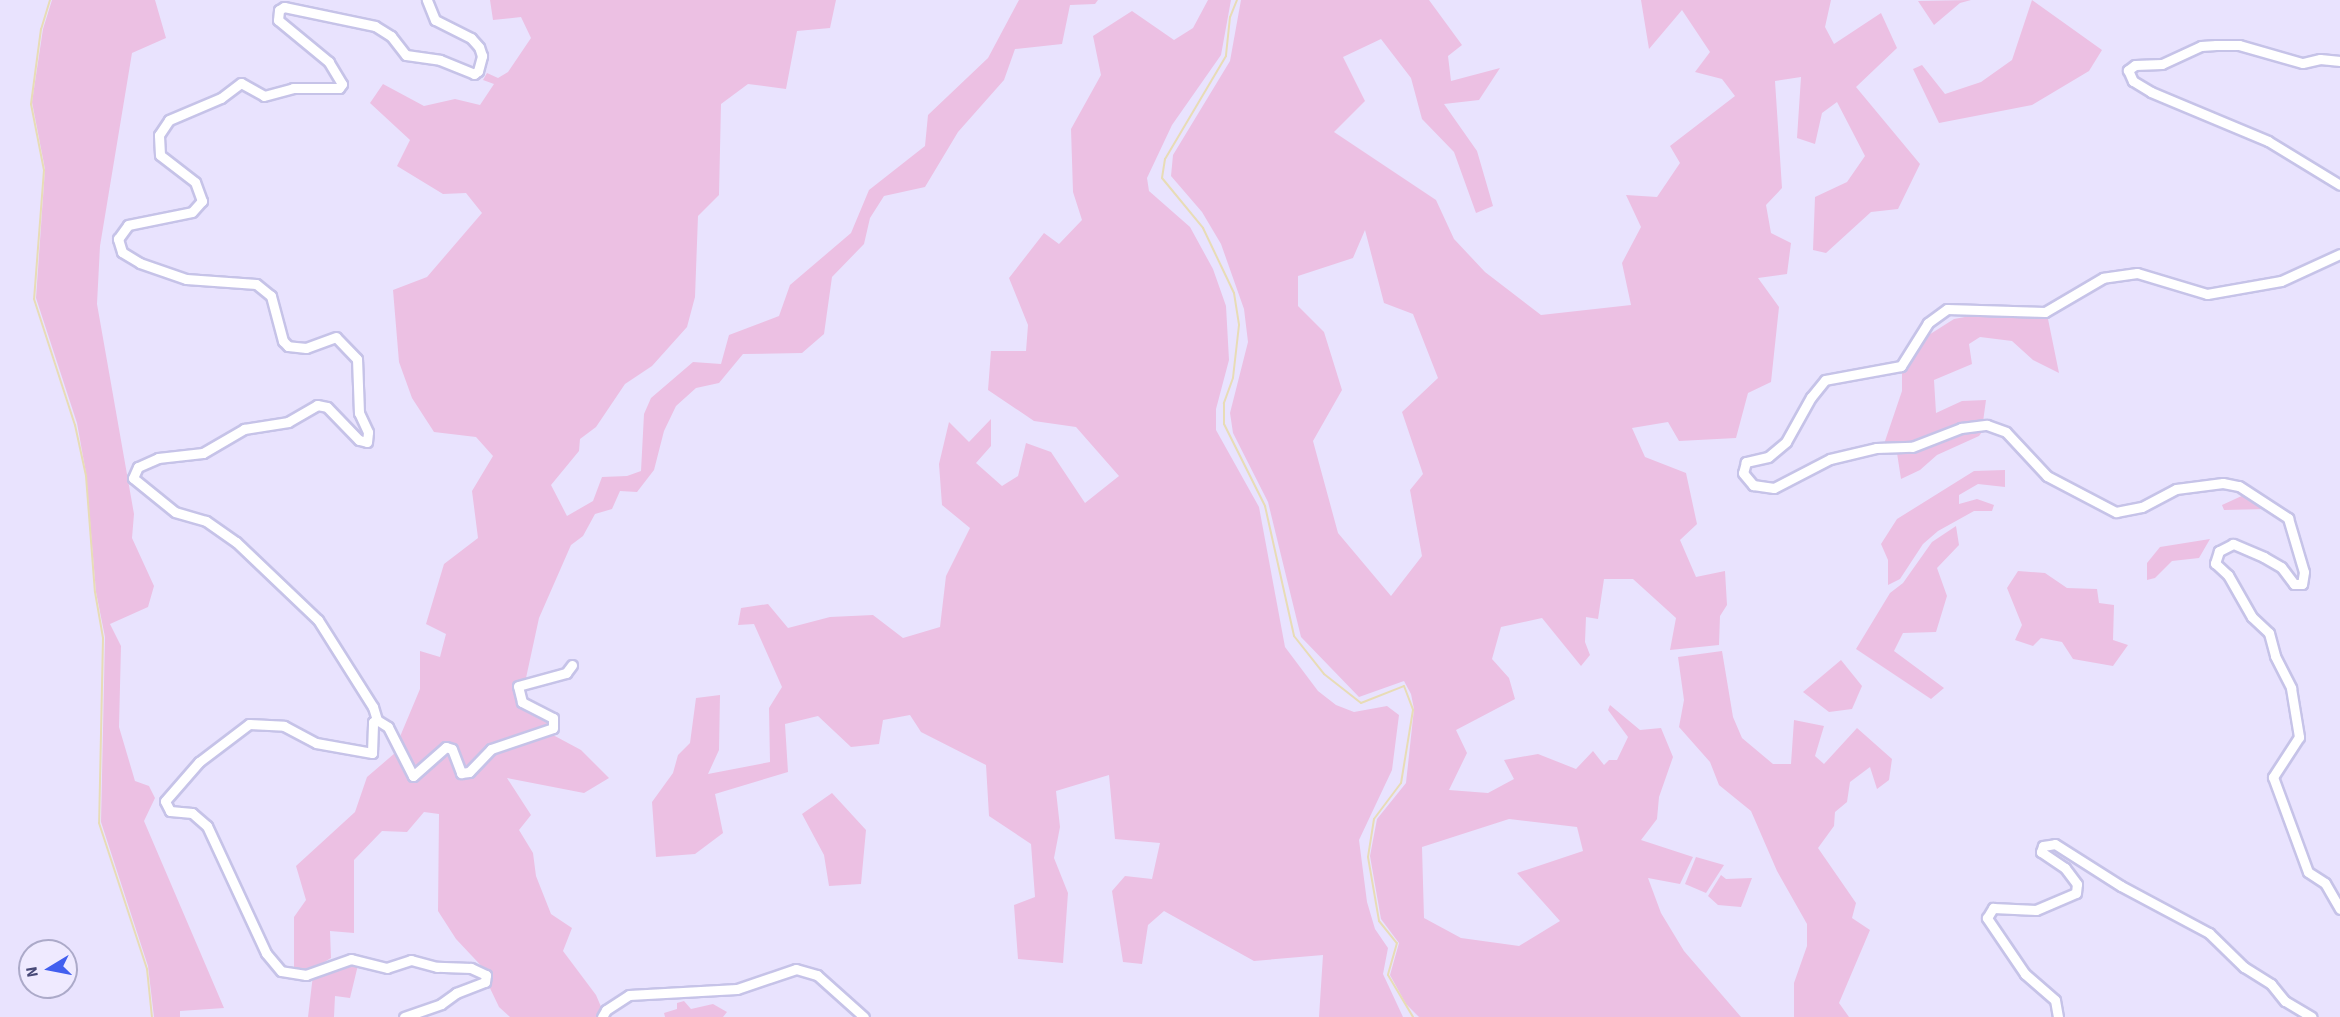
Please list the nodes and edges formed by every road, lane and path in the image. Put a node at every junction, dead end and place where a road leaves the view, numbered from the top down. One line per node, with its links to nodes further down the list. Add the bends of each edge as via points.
1 (427, 0): 6 (street, via 435,20 471,38 479,47 482,56 478,71 468,73 440,60 406,55 391,36 375,26 279,10 278,20 329,62 342,84 339,88 293,88 264,96 241,83 221,98 169,120 159,135 160,155 195,182 202,201 192,213 128,225 118,240 122,252 140,263 186,279 256,284 271,296 283,341 288,346 306,348 336,337 357,359 359,413 368,432 367,442 359,440 327,407 317,405 288,422 244,429 203,453 158,458 138,466 133,478 175,512 206,521 236,542 318,620 373,707)
2 (2340, 61): 3 (street, via 2320,59 2302,63 2239,45 2216,45 2201,46 2163,64 2135,65 2128,70 2133,81 2151,92 2268,141)
3 (2340, 185)
4 (2340, 254): 7 (street, via 2281,281 2207,294 2137,273 2103,278 2045,312 1947,309 1928,323 1901,366 1826,380 1811,397 1786,442 1768,457 1746,462 1743,473 1753,485 1774,488 1830,459 1876,448 1912,447 1980,424 2006,432 2047,476 2116,512 2142,507 2176,489 2223,483 2239,486 2288,518 2304,572 2302,584 2294,584 2281,567 2264,556 2233,544 2219,551 2215,562 2228,575 2252,617 2269,633 2291,688 2299,737 2273,777 2308,872 2325,883)
5 (572, 665): 6 (street, via 566,673 518,687 522,702 553,718 553,728 491,748 469,772 461,774 452,749 446,747 413,776 388,727)
6 (377, 720): 8 (street, via 373,722 372,753 316,743 284,726 249,724 199,762 169,796 166,806 170,811 197,816 207,826 266,953 281,971 306,975 351,959 387,968 411,960 437,967 471,968 486,975 486,982)
7 (2340, 909)
8 (404, 1017)
9 (602, 1017): 10 (street, via 629,995 737,989 796,969 817,975)
10 (864, 1017)
11 (2058, 1017): 12 (street, via 2055,1000 2025,974 1989,922 1987,913 1992,908 2036,910 2076,893 2077,885 2065,868 2041,852 2043,846 2055,844 2121,886 2209,933 2244,967 2271,984 2284,1001)
12 (2312, 1017)

